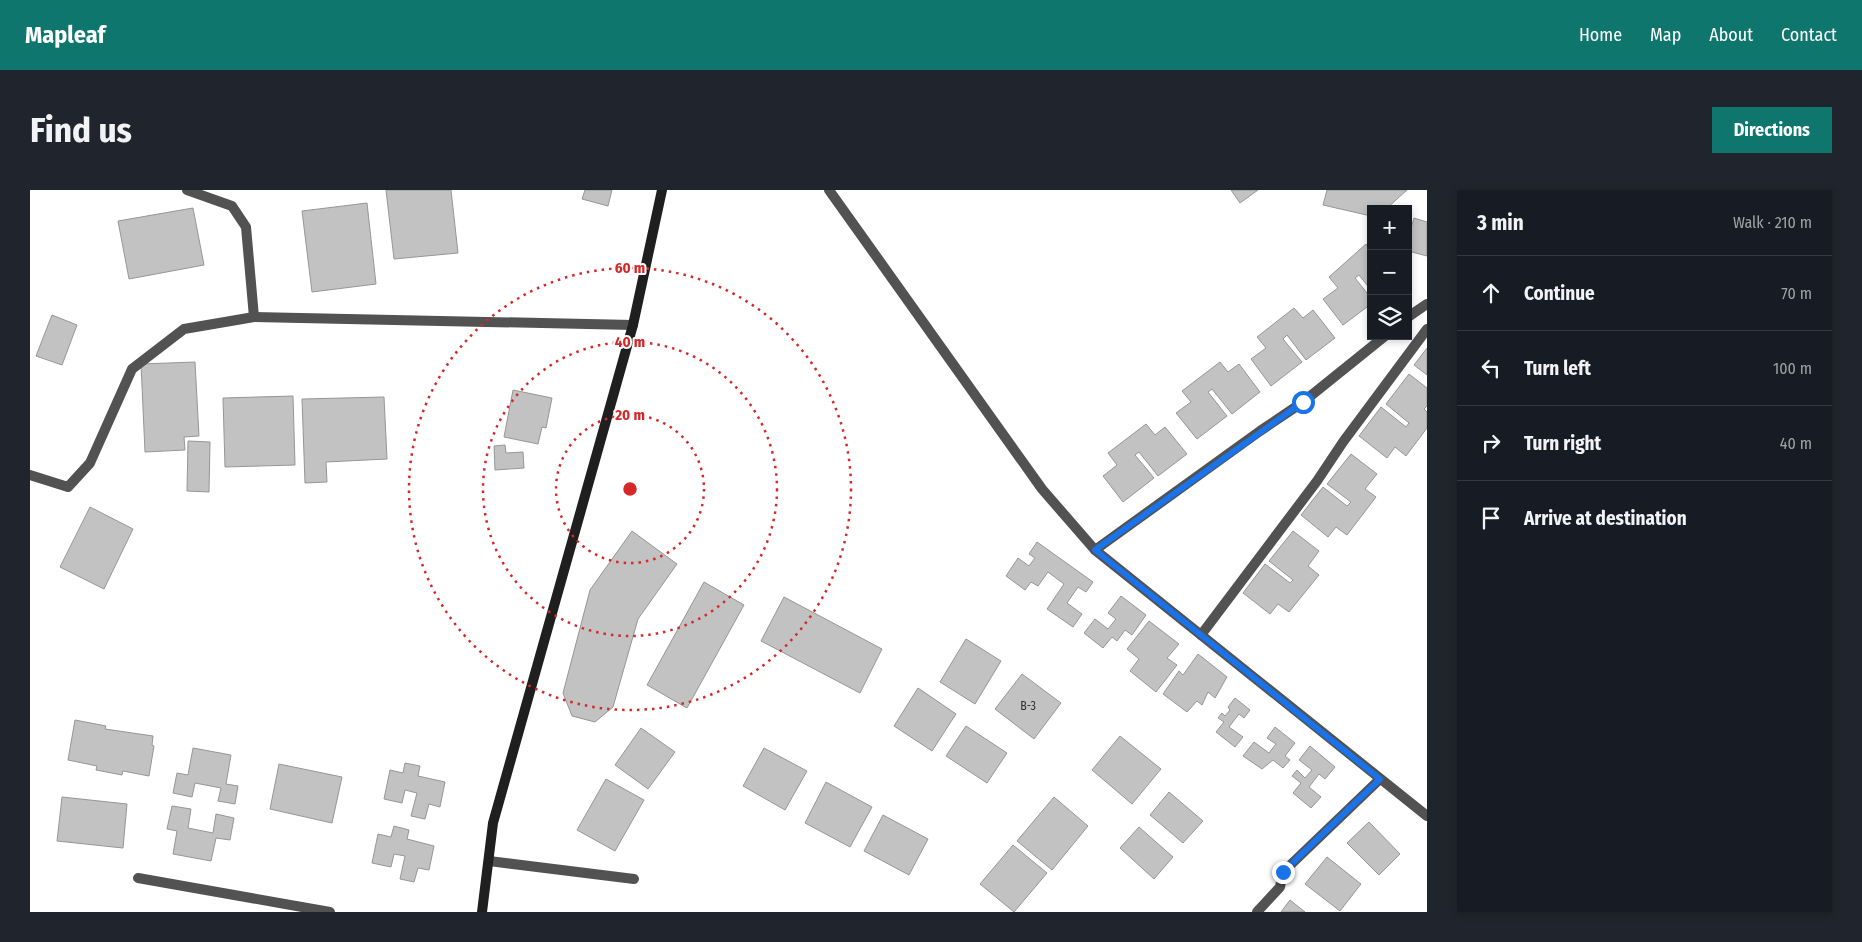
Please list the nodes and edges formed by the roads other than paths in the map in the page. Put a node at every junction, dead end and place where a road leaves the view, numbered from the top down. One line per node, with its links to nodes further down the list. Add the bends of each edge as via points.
1 (186, 190): 6 (street, via 232,206 246,227)
2 (662, 190): 7 (street)
3 (829, 190): 11 (street, via 1042,489)
4 (1427, 304): 5 (street)
5 (1412, 314)
6 (254, 318): 7 (street); 10 (street, via 184,328 132,369 90,463 68,487)
7 (632, 325): 15 (street, via 494,823)
8 (1427, 329): 12 (street)
9 (1380, 340): 11 (street, via 1303,402)
10 (30, 475)
11 (1095, 550): 12 (street)
12 (1201, 635): 13 (street)
13 (1380, 779): 14 (street); 20 (street, via 1283,872 1280,888)
14 (1427, 816)
15 (489, 861): 17 (street); 19 (street)
16 (138, 878): 18 (street)
17 (634, 879)
18 (330, 912)
19 (482, 912)
20 (1257, 912)

